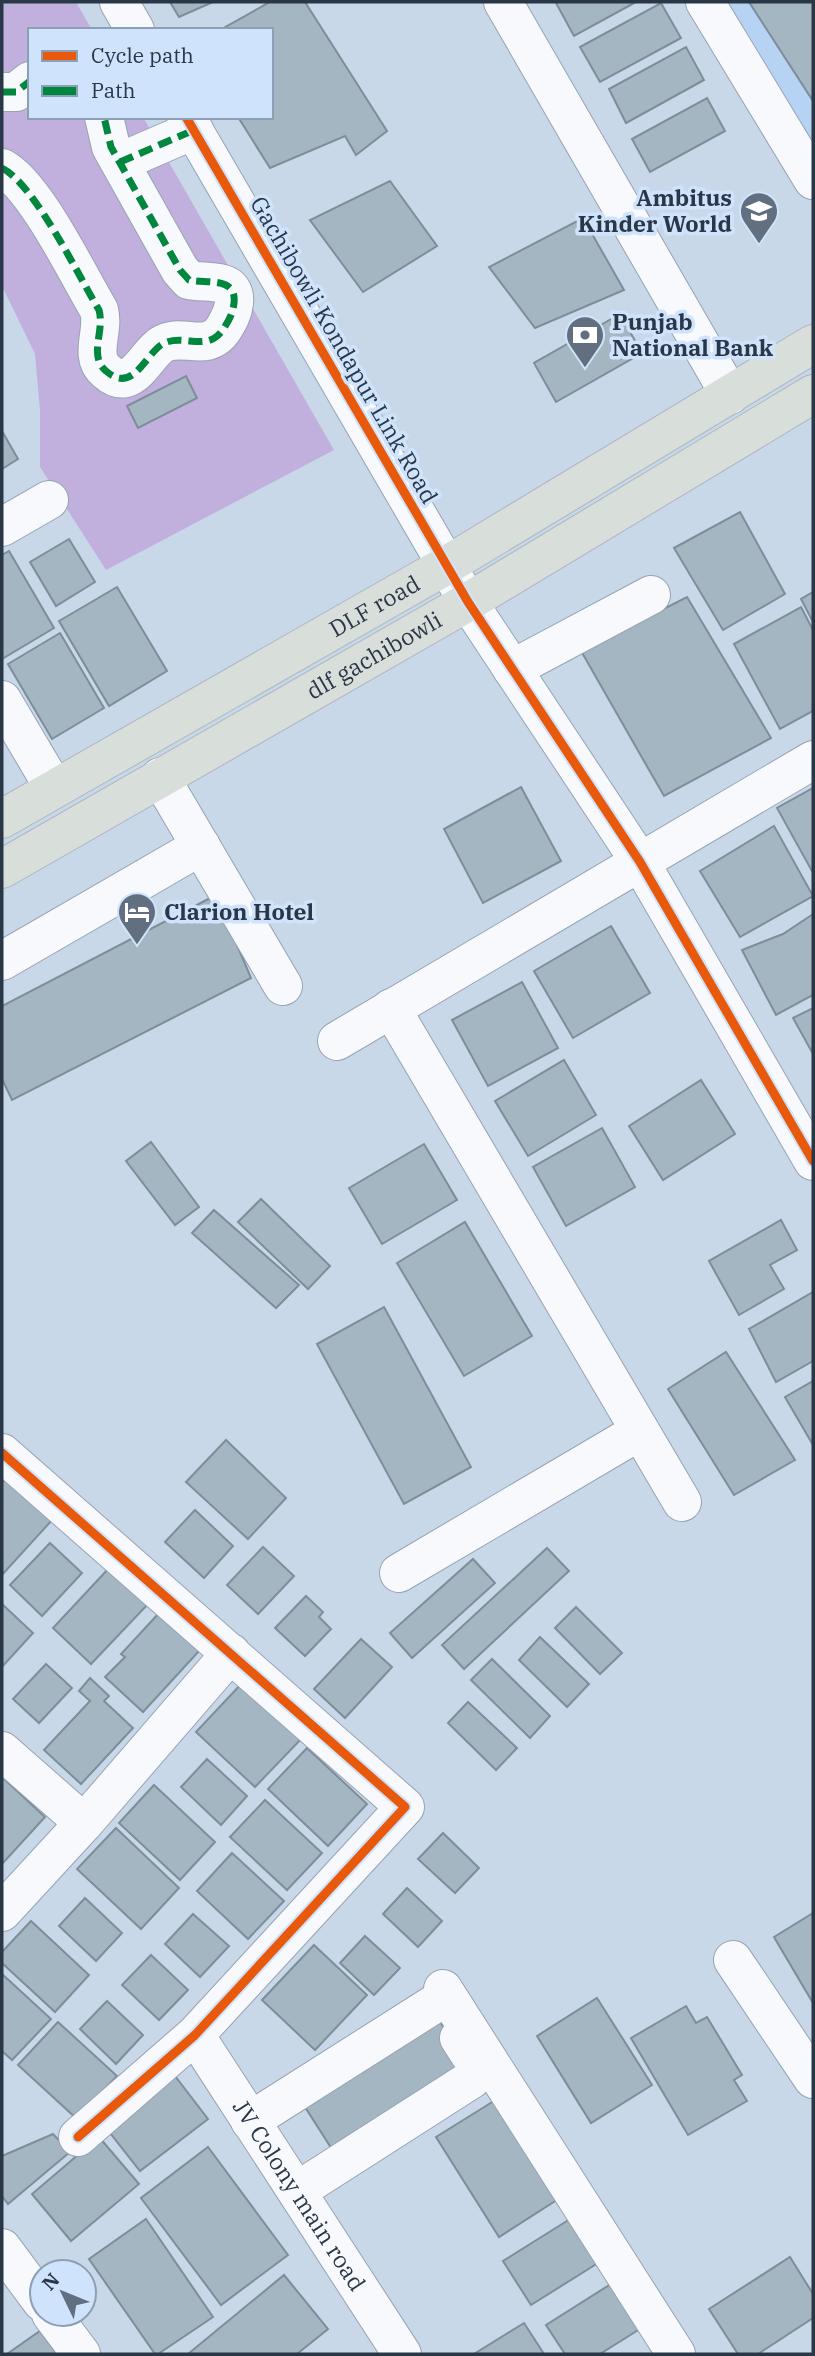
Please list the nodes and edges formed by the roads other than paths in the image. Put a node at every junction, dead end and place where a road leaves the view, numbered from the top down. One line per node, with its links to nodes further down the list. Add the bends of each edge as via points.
1 (119, 2): 4 (street)
2 (503, 2): 14 (street)
3 (705, 2): 11 (street)
4 (134, 28)
5 (28, 83): 6 (street, via 16,92)
6 (2, 92)
7 (104, 119): 9 (street, via 108,140)
8 (190, 124): 9 (street); 17 (street, Gachibowli Kondapur Link Road)
9 (120, 162): 10 (street, via 182,273 189,280 226,284 234,299 232,315 214,340 166,342 138,371 124,377 115,377 100,365 99,310 32,195)
10 (2, 168)
11 (813, 180)
12 (813, 344): 14 (main road, DLF road)
13 (813, 394): 19 (main road, dlf gachibowli)
14 (730, 395): 17 (main road, DLF road)
15 (49, 500): 16 (street)
16 (2, 527)
17 (447, 565): 19 (street, Gachibowli Kondapur Link Road); 24 (main road, DLF road)
18 (651, 595): 20 (street)
19 (468, 602): 20 (street, Gachibowli Kondapur Link Road); 23 (main road, dlf gachibowli)
20 (512, 669): 27 (street, Gachibowli Kondapur Link Road)
21 (2, 700): 24 (street)
22 (813, 760): 27 (street)
23 (160, 777): 26 (street); 28 (main road, dlf gachibowli)
24 (54, 788): 25 (main road, DLF road)
25 (2, 819)
26 (201, 846): 29 (street); 30 (street)
27 (640, 862): 31 (street); 33 (street, Gachibowli Kondapur Link Road)
28 (2, 869)
29 (2, 961)
30 (283, 986)
31 (391, 1009): 32 (street); 34 (street)
32 (337, 1041)
33 (813, 1161)
34 (640, 1431): 36 (street); 37 (street)
35 (2, 1452): 38 (street)
36 (682, 1502)
37 (399, 1573)
38 (230, 1653): 40 (street); 44 (street, via 405,1807)
39 (2, 1751): 40 (street)
40 (83, 1823): 41 (street)
41 (2, 1912)
42 (733, 1960): 45 (street)
43 (442, 1996): 46 (street); 48 (street, via 477,2066 476,2074); 54 (street)
44 (195, 2035): 46 (street, JV Colony main road); 47 (street)
45 (813, 2079)
46 (250, 2121): 48 (street, JV Colony main road)
47 (78, 2137)
48 (297, 2191): 52 (street, JV Colony main road)
49 (2, 2248): 50 (street)
50 (23, 2292)
51 (62, 2328): 53 (street)
52 (392, 2350)
53 (81, 2354)
54 (676, 2354)

